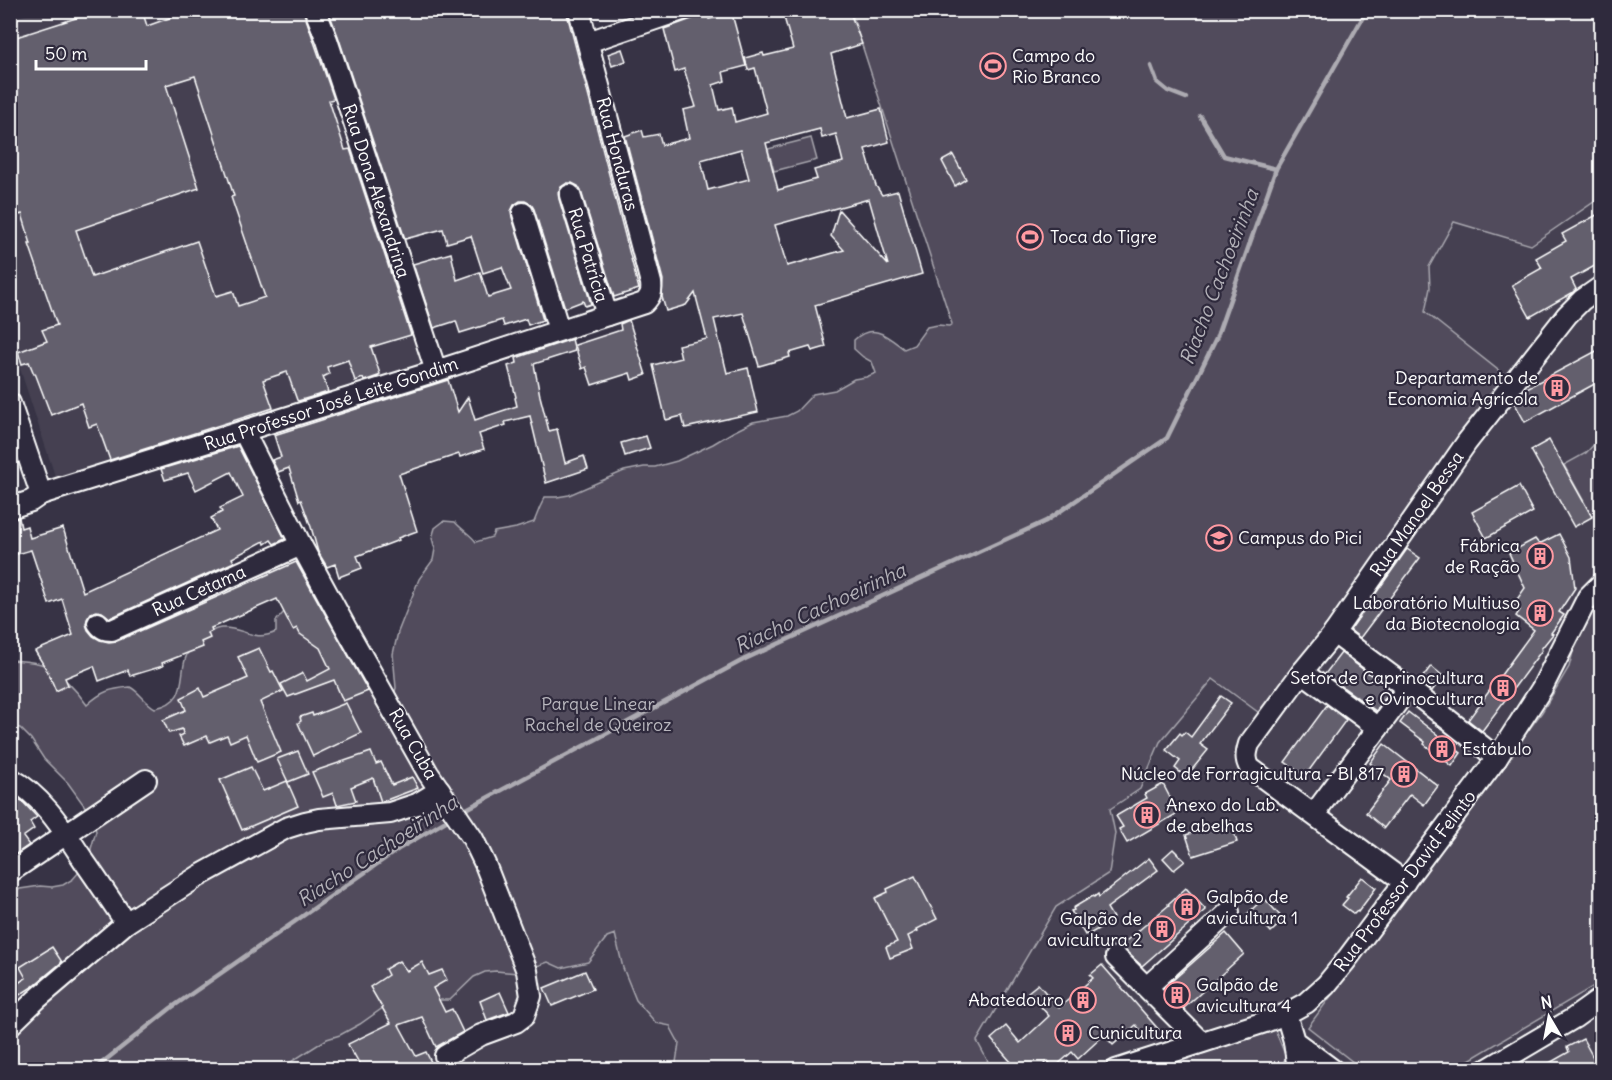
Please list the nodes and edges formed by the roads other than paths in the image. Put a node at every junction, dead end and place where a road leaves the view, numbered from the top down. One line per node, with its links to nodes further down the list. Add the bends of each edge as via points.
1 (315, 10): 11 (street, Rua Dona Alexandrina)
2 (579, 10): 4 (street, Rua Honduras)
3 (682, 10): 4 (street)
4 (588, 42): 8 (street, Rua Honduras, via 651,283)
5 (570, 195): 9 (street, Rua Patrícia)
6 (523, 213): 10 (street)
7 (1602, 286): 19 (street, Rua Manoel Bessa, via 1567,315 1467,442)
8 (650, 297): 9 (street, Rua Professor José Leite Gondim, via 644,303)
9 (607, 315): 10 (street, Rua Professor José Leite Gondim)
10 (559, 330): 11 (street, Rua Professor José Leite Gondim)
11 (436, 371): 13 (street, Rua Professor José Leite Gondim)
12 (10, 403): 14 (street)
13 (244, 432): 14 (street, Rua Professor José Leite Gondim); 16 (street, Rua Cuba)
14 (41, 494): 15 (street, Rua Professor José Leite Gondim)
15 (10, 508)
16 (301, 545): 18 (street, Rua Cetama, via 112,630); 26 (street, Rua Cuba)
17 (1597, 593): 23 (street, Rua Professor David Felinto)
18 (98, 623)
19 (1334, 633): 20 (street, Rua Manoel Bessa); 21 (street)
20 (1302, 672): 22 (street); 27 (street, Rua Manoel Bessa, via 1249,744 1246,760 1250,768)
21 (1408, 688): 22 (street); 23 (street)
22 (1378, 728): 27 (street)
23 (1497, 758): 30 (street, Rua Professor David Felinto)
24 (10, 778): 28 (street, via 38,798)
25 (146, 780): 28 (street)
26 (442, 794): 32 (street, via 390,813 319,819 286,828 199,876); 40 (street, Rua Cuba, via 485,864 527,971 531,996 524,1016 516,1022 481,1035)
27 (1314, 814): 30 (street)
28 (66, 834): 29 (street); 32 (street)
29 (10, 872)
30 (1405, 882): 36 (street, Rua Professor David Felinto, via 1326,985)
31 (1229, 912): 34 (street)
32 (126, 923): 37 (street)
33 (1116, 957): 34 (street)
34 (1147, 987): 39 (street)
35 (1602, 998): 44 (street)
36 (1286, 1014): 38 (street); 39 (street, Rua Professor David Felinto)
37 (10, 1025)
38 (1294, 1041): 42 (street); 43 (street)
39 (1202, 1042): 41 (street, Rua Professor David Felinto)
40 (445, 1056)
41 (1116, 1070)
42 (1298, 1070)
43 (1334, 1070)
44 (1486, 1070)

